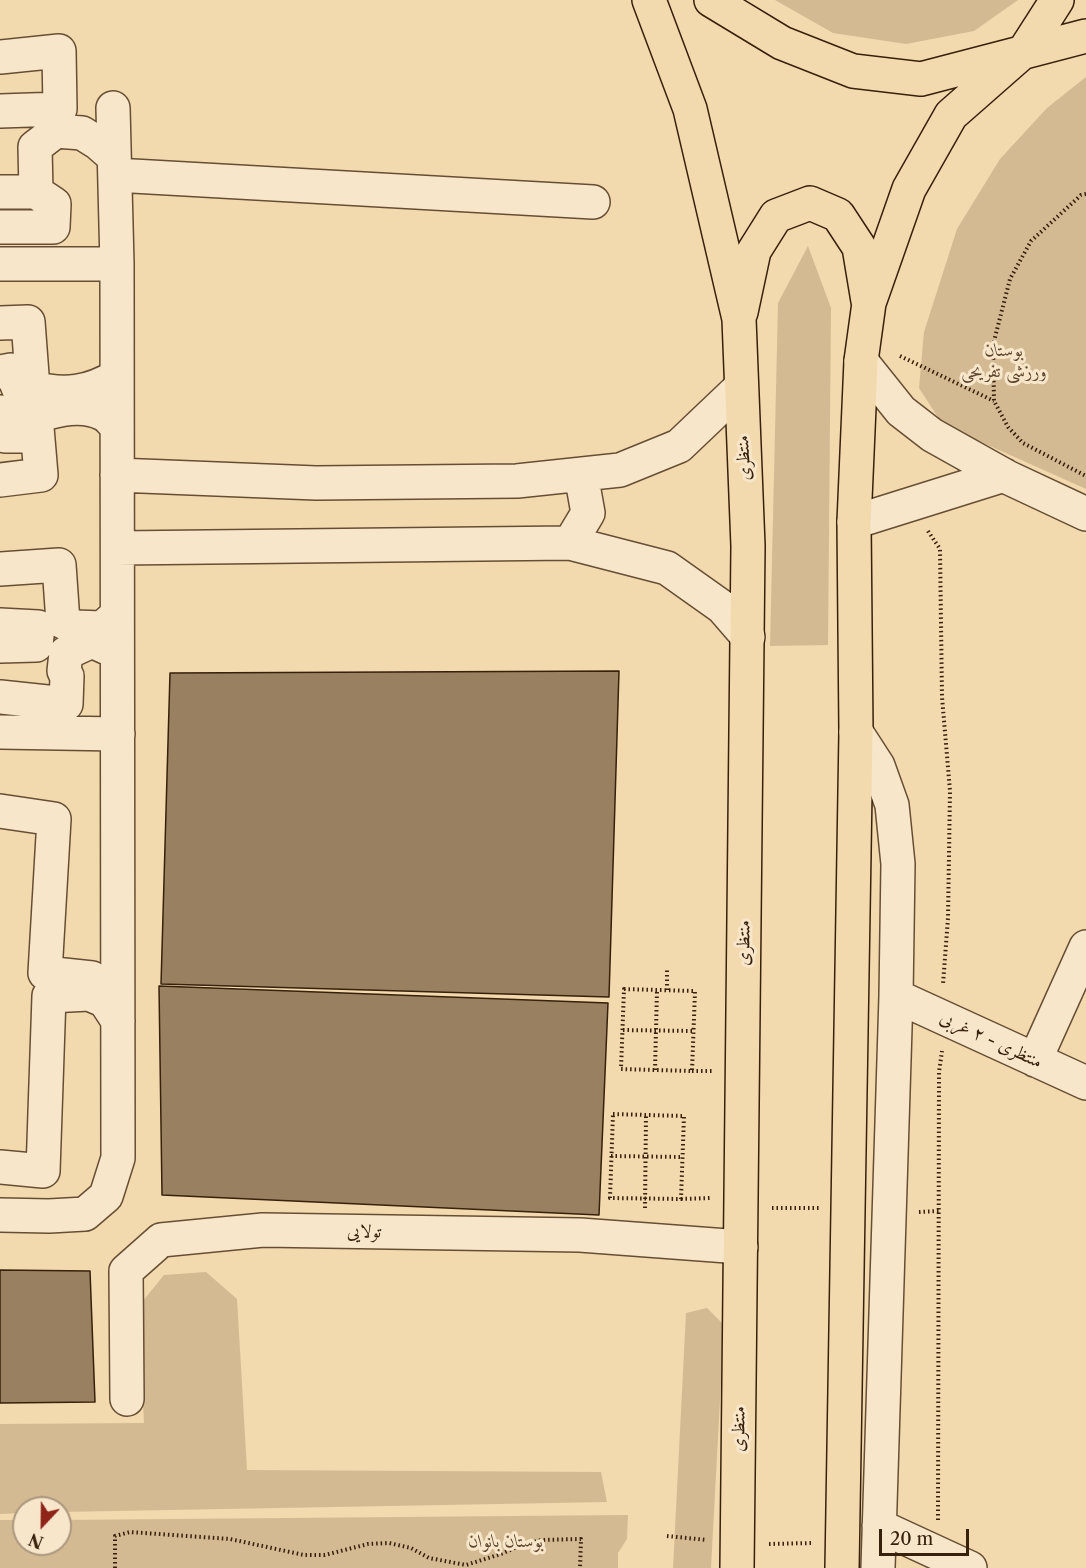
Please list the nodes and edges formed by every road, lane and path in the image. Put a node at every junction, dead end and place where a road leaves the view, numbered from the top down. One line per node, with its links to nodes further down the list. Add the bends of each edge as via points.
1 (649, 0): 19 (main road, via 690,109)
2 (711, 0): 5 (main road, via 782,43 853,70 921,79)
3 (1057, 0): 5 (main road)
4 (1086, 36): 5 (main road)
5 (1025, 50): 18 (main road, via 951,115 909,189)
6 (0, 57): 8 (street, via 59,51)
7 (0, 111): 8 (street)
8 (60, 116): 9 (street); 10 (street, via 81,123 113,111)
9 (0, 128)
10 (115, 166): 12 (street, via 98,143 82,133 56,131 35,147); 14 (street); 17 (street)
11 (0, 192): 12 (street)
12 (36, 192): 15 (street, via 54,204 53,227)
13 (1084, 193): 26 (path, via 1031,241 1010,279 993,345)
14 (593, 201)
15 (0, 227)
16 (0, 264): 17 (street)
17 (117, 264): 24 (street)
18 (869, 303): 19 (main road, via 859,247 838,216 810,203 776,216 754,251); 22 (main road)
19 (739, 319): 25 (main road, منتظری)
20 (0, 323): 24 (street, via 28,322 33,388 73,393)
21 (900, 356): 26 (path)
22 (861, 361): 31 (street, via 901,411 932,435); 35 (main road)
23 (0, 372): 27 (street, via 11,370 24,402 23,436 5,436)
24 (117, 376): 28 (street)
25 (741, 387): 29 (street, via 679,446 620,470); 41 (main road, منتظری)
26 (993, 401): 32 (path, via 1023,443)
27 (0, 412)
28 (117, 427): 30 (street); 33 (street, via 104,414 76,408 36,416 41,476)
29 (581, 474): 30 (street, via 517,481 316,483); 36 (street, via 588,513)
30 (117, 475): 37 (street)
31 (1004, 475): 34 (street); 35 (street)
32 (1086, 476)
33 (0, 480)
34 (1086, 514)
35 (854, 522): 46 (main road)
36 (570, 543): 37 (street); 41 (street, via 668,568 722,607)
37 (117, 548): 39 (street)
38 (0, 569): 39 (street, via 59,566 63,622 102,628)
39 (117, 615): 43 (street)
40 (0, 625): 42 (street, via 38,627 36,645)
41 (748, 637): 69 (main road, منتظری)
42 (0, 646)
43 (117, 654): 44 (street, via 92,641 66,653 66,704); 47 (street)
44 (0, 697)
45 (0, 732): 47 (street)
46 (856, 732): 54 (street, via 878,766 892,806 898,864); 73 (main road)
47 (118, 734): 50 (street)
48 (0, 811): 50 (street, via 54,819 45,973 91,979 106,973)
49 (1086, 947): 59 (street)
50 (118, 960): 55 (street)
51 (668, 970): 53 (path)
52 (657, 990): 53 (path); 56 (path, via 624,989); 57 (path)
53 (667, 990): 58 (path, via 695,991)
54 (896, 996): 59 (street, منتظری - ۲ غربی); 71 (street)
55 (118, 1021): 66 (street, via 105,1001 89,994 49,996 43,1171); 68 (street, via 118,1158 106,1196 85,1214)
56 (623, 1030): 57 (path); 60 (path, via 621,1070)
57 (657, 1030): 58 (path); 60 (path)
58 (693, 1031): 60 (path, via 692,1071)
59 (1035, 1060): 61 (street, منتظری - ۲ غربی)
60 (655, 1070)
61 (1086, 1083)
62 (646, 1115): 63 (path, via 613,1114); 64 (path); 65 (path, via 684,1116)
63 (611, 1156): 64 (path); 67 (path, via 610,1198)
64 (646, 1156): 65 (path); 67 (path)
65 (682, 1157): 67 (path, via 681,1199)
66 (0, 1167)
67 (645, 1199)
68 (0, 1215)
69 (741, 1247): 70 (street, تولایی, via 580,1235 263,1230 161,1240 126,1271); 74 (main road, منتظری)
70 (127, 1399)
71 (879, 1526): 77 (street); 78 (street)
72 (667, 1536): 74 (path)
73 (842, 1554): 74 (path, via 786,1544)
74 (737, 1556)
75 (115, 1568): 76 (path, via 116,1536 130,1532 230,1539 304,1556 389,1543 411,1548 429,1558 466,1565 541,1540 581,1539)
76 (580, 1568)
77 (878, 1568)
78 (970, 1568)

